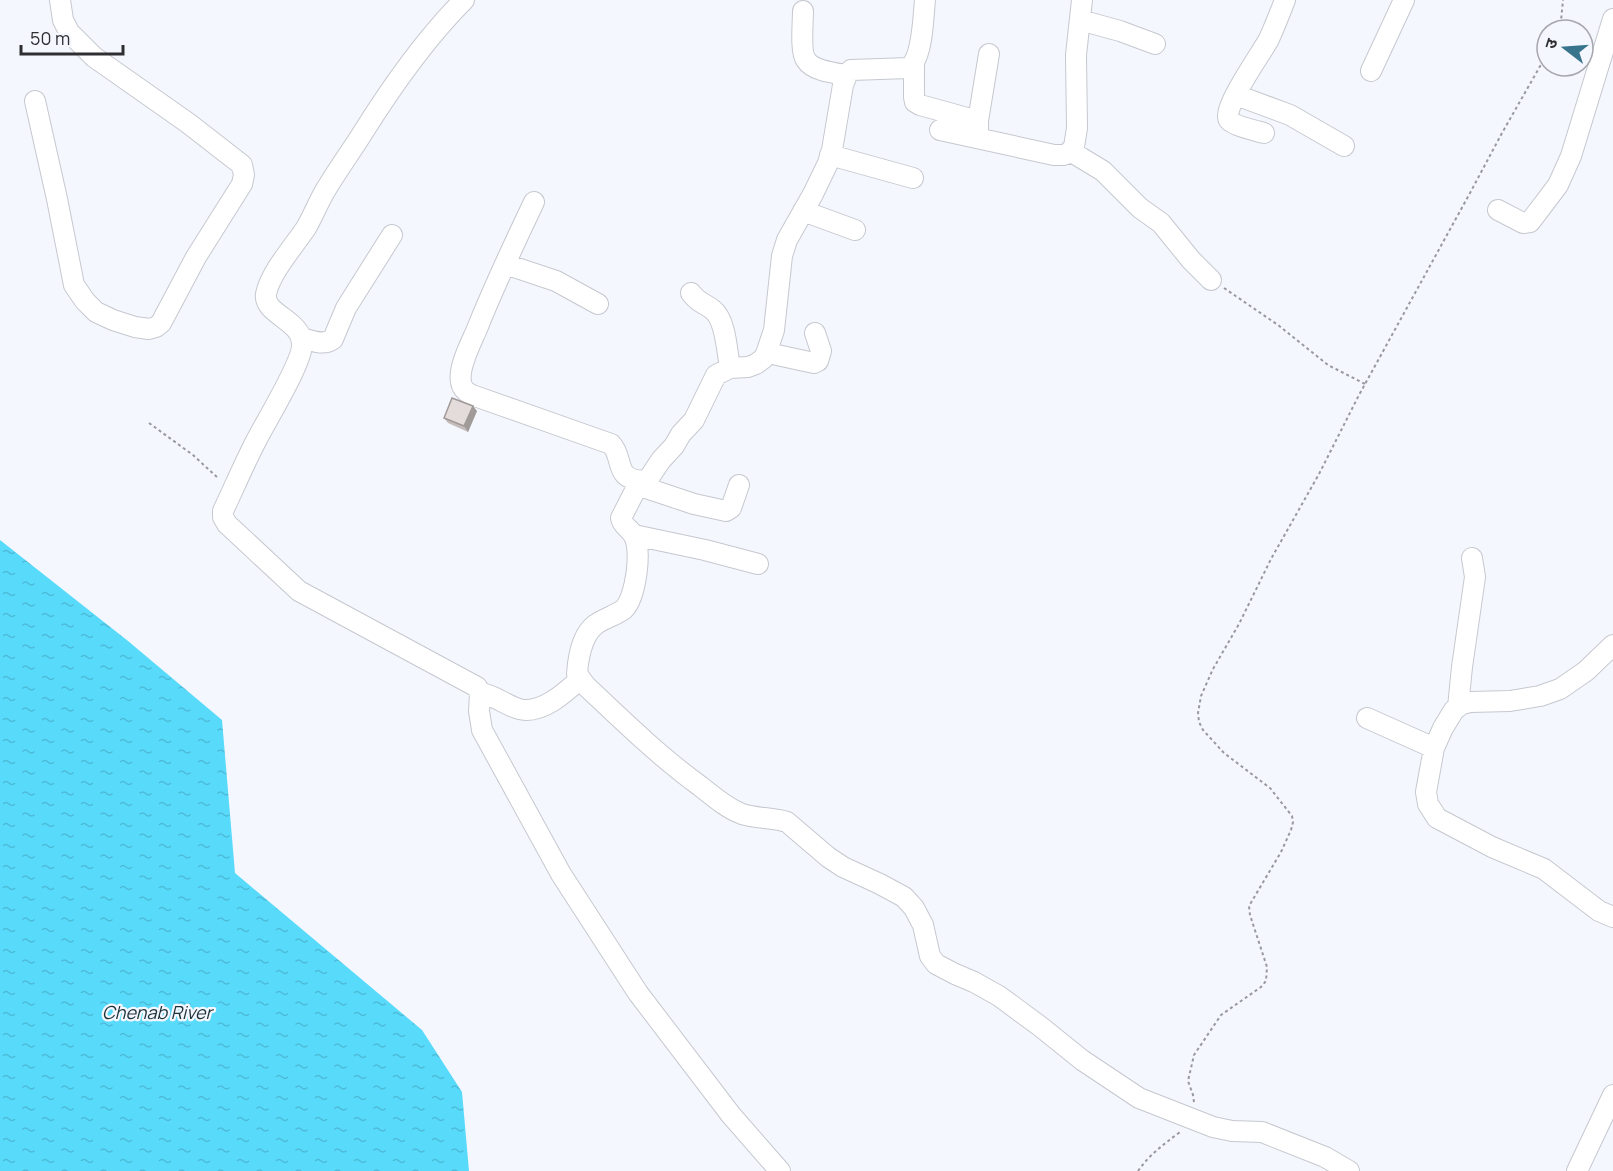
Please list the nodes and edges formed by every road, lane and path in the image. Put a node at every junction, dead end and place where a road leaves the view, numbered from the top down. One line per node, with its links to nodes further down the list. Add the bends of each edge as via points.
1 (60, 0): 18 (street, via 69,32 94,57 242,165 242,184 156,327 135,327 96,312 74,285)
2 (464, 0): 36 (street, via 417,52 270,281 266,300 271,309)
3 (925, 0): 13 (street)
4 (1285, 0): 17 (street, via 1269,40)
5 (1404, 0): 14 (street)
6 (1563, 0): 9 (path)
7 (1081, 10): 11 (street); 23 (street, via 1077,128)
8 (803, 11): 15 (street, via 806,61 816,68)
9 (1561, 18)
10 (1613, 19): 27 (street, via 1571,156 1558,185 1530,222)
11 (1155, 44)
12 (989, 54): 20 (street)
13 (914, 64): 15 (street, via 909,68 851,70); 20 (street, via 915,102)
14 (1371, 71)
15 (847, 75): 24 (street)
16 (1535, 75): 39 (path)
17 (1236, 95): 21 (street, via 1229,110 1230,121); 22 (street, via 1290,115)
18 (35, 101)
19 (940, 130): 20 (street)
20 (978, 130): 23 (street, via 1054,155)
21 (1264, 133)
22 (1344, 146)
23 (1070, 151): 32 (street, via 1103,171 1161,223)
24 (830, 155): 25 (street); 28 (street)
25 (913, 178)
26 (534, 202): 31 (street)
27 (1498, 210)
28 (803, 211): 29 (street); 37 (street, via 782,256 774,330)
29 (855, 230)
30 (392, 235): 36 (street, via 346,308 333,339 324,343)
31 (505, 264): 34 (street, via 556,281); 41 (street, via 467,352 460,376 464,390 611,444 622,471)
32 (1211, 280): 39 (path, via 1328,365)
33 (690, 293): 38 (street, via 720,318)
34 (598, 304)
35 (815, 333): 37 (street, via 821,351 814,363)
36 (302, 338): 43 (street, via 296,364)
37 (767, 351): 38 (street, via 756,364)
38 (730, 368): 41 (street, via 716,375 694,420 648,478)
39 (1365, 384): 55 (path, via 1201,696 1197,713 1203,730 1224,753 1270,788 1293,822 1281,852 1249,906 1267,967 1266,981 1221,1015 1194,1055 1188,1081 1193,1095)
40 (149, 423): 43 (path)
41 (639, 483): 42 (street, via 694,504 726,511 731,508); 44 (street, via 621,518)
42 (739, 485)
43 (233, 491): 49 (street, via 223,511 227,524 299,591 477,687)
44 (634, 535): 46 (street); 48 (street, via 637,561 633,593 624,609 589,631 578,664)
45 (1472, 558): 50 (street, via 1475,577)
46 (758, 564)
47 (1613, 645): 50 (street, via 1560,689 1540,696 1470,702)
48 (580, 679): 49 (street, via 548,704 530,710); 55 (street, via 673,766 723,803 751,817 787,822 843,867 904,897 914,908 936,964 999,996 1139,1098)
49 (480, 693): 56 (street, via 482,729 561,874 638,993 731,1115)
50 (1458, 707): 52 (street)
51 (1367, 718): 52 (street)
52 (1434, 748): 53 (street, via 1426,792 1437,818 1544,869 1599,911)
53 (1613, 917)
54 (1613, 1095): 59 (street)
55 (1192, 1119): 57 (path); 58 (street, via 1232,1131 1262,1132 1326,1157)
56 (780, 1171)
57 (1138, 1171)
58 (1349, 1171)
59 (1577, 1171)

